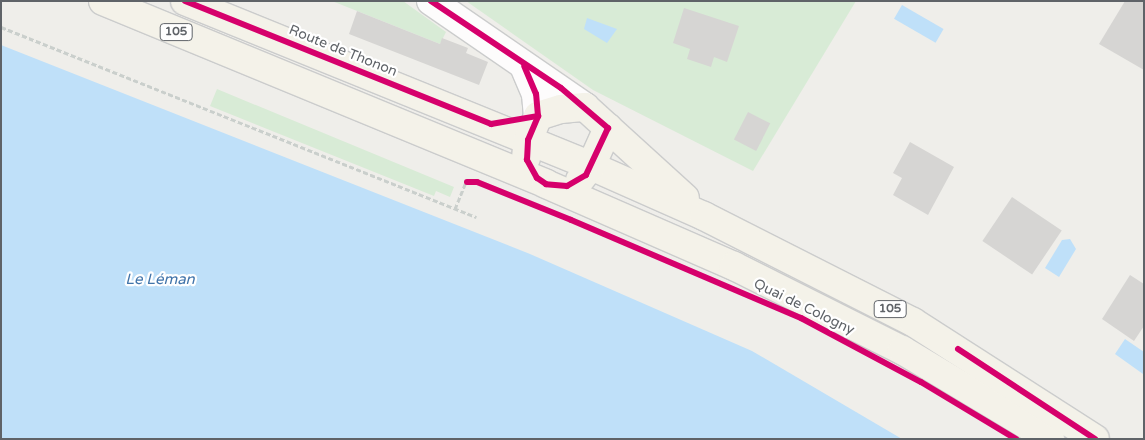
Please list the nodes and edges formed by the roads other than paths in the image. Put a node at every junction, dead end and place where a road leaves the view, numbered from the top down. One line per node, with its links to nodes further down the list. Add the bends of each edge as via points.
1 (103, 1): 9 (main road, 105)
2 (185, 1): 6 (main road, Route de Thonon / 105)
3 (431, 1): 4 (street)
4 (524, 66): 5 (street); 6 (street, via 536,94)
5 (585, 107): 6 (main road, via 561,109); 7 (main road)
6 (533, 128): 8 (main road, Route de Thonon / 105); 9 (main road, via 526,160 537,178)
7 (608, 128): 8 (main road); 10 (main road)
8 (591, 166): 9 (main road, via 586,175 572,184 556,187); 10 (main road, 105)
9 (546, 184): 11 (main road, Quai de Cologny / 105, via 826,311 976,392)
10 (704, 216): 12 (main road, 105, via 906,318)
11 (1050, 439)
12 (1094, 439)

